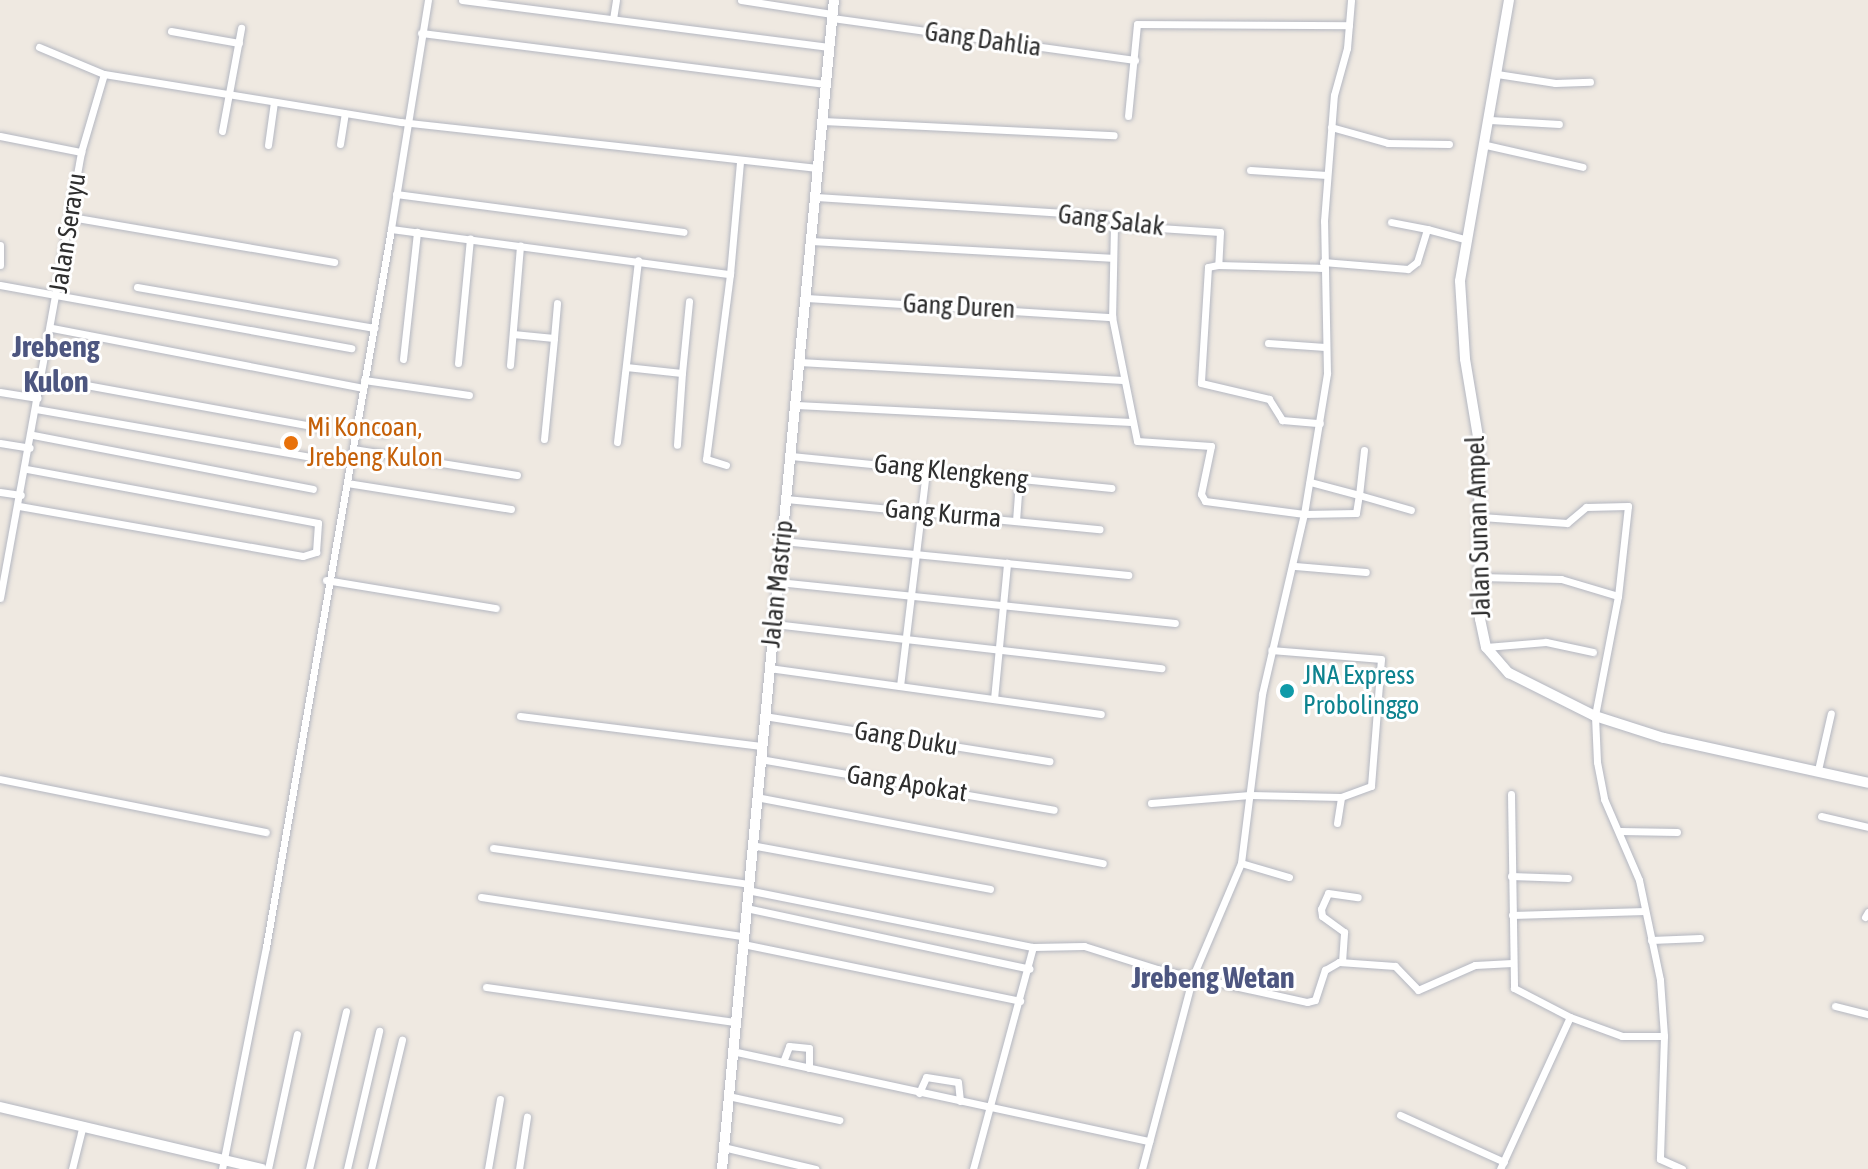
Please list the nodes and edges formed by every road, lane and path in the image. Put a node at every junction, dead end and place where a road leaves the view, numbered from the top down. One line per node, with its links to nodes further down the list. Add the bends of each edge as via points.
1 (428, 0): 15 (street)
2 (462, 0): 9 (street)
3 (545, 0): 9 (street)
4 (616, 0): 11 (street)
5 (741, 0): 10 (street, Gang Dahlia)
6 (834, 0): 10 (main road, Jalan Mastrip)
7 (1351, 0): 12 (street)
8 (1509, 0): 21 (main road, Jalan Sunan Ampel)
9 (543, 10): 11 (street)
10 (832, 16): 18 (main road, Jalan Mastrip); 19 (street, Gang Dahlia)
11 (613, 19): 18 (street)
12 (1349, 25): 19 (street, via 1139,24); 32 (street)
13 (241, 28): 16 (street)
14 (171, 31): 16 (street)
15 (421, 33): 23 (street); 30 (street)
16 (239, 43): 24 (street)
17 (39, 47): 20 (street)
18 (829, 47): 23 (main road, Jalan Mastrip)
19 (1135, 60): 27 (street)
20 (104, 74): 24 (street); 40 (street, Jalan Serayu)
21 (1497, 74): 22 (street); 28 (main road, Jalan Sunan Ampel)
22 (1590, 82)
23 (826, 84): 29 (main road, Jalan Mastrip)
24 (229, 94): 25 (street); 33 (street)
25 (274, 102): 26 (street); 38 (street)
26 (345, 113): 30 (street); 36 (street)
27 (1128, 116)
28 (1490, 120): 31 (street); 39 (main road, Jalan Sunan Ampel)
29 (823, 121): 34 (street); 43 (main road, Jalan Mastrip)
30 (402, 122): 41 (street); 46 (street)
31 (1559, 124)
32 (1331, 127): 37 (street, via 1388,143); 45 (street)
33 (222, 131)
34 (1114, 135)
35 (0, 136): 40 (street)
36 (340, 144)
37 (1449, 144)
38 (268, 145)
39 (1486, 145): 42 (street); 55 (main road, Jalan Sunan Ampel)
40 (81, 152): 48 (street, Jalan Serayu)
41 (740, 161): 43 (street); 66 (street)
42 (1583, 167)
43 (818, 168): 47 (main road, Jalan Mastrip)
44 (1250, 170): 45 (street)
45 (1327, 175): 65 (street)
46 (396, 194): 51 (street); 54 (street)
47 (816, 197): 50 (street, Gang Salak, via 1111,216); 57 (main road, Jalan Mastrip)
48 (71, 217): 62 (street); 69 (street, Jalan Serayu)
49 (1391, 222): 52 (street)
50 (1114, 225): 60 (street); 64 (street, Gang Salak, via 1220,232)
51 (391, 229): 53 (street); 74 (street)
52 (1434, 231): 55 (street); 65 (street, via 1412,268)
53 (417, 232): 56 (street); 81 (street)
54 (684, 232)
55 (1460, 238): 128 (main road, Jalan Sunan Ampel, via 1460,309 1479,443)
56 (470, 239): 59 (street); 83 (street)
57 (811, 241): 60 (street); 70 (main road, Jalan Mastrip)
58 (0, 245): 63 (street)
59 (520, 245): 61 (street); 76 (street)
60 (1111, 258): 73 (street)
61 (638, 260): 66 (street); 85 (street)
62 (334, 262)
63 (0, 265)
64 (1218, 265): 65 (street); 96 (street, via 1208,267 1201,383 1269,399 1282,420)
65 (1323, 265): 79 (street)
66 (730, 274): 110 (street, via 706,459)
67 (0, 285): 69 (street)
68 (137, 287): 74 (street)
69 (57, 298): 75 (street, Jalan Serayu); 80 (street)
70 (806, 298): 73 (street, Gang Duren); 82 (main road, Jalan Mastrip)
71 (689, 301): 86 (street)
72 (557, 303): 77 (street)
73 (1112, 317): 88 (street)
74 (368, 327): 89 (street)
75 (52, 328): 87 (street, Jalan Serayu); 89 (street)
76 (513, 334): 77 (street); 84 (street)
77 (554, 338): 101 (street)
78 (1268, 343): 79 (street)
79 (1325, 347): 96 (street)
80 (351, 348)
81 (403, 359)
82 (799, 362): 88 (street); 93 (main road, Jalan Mastrip)
83 (458, 363)
84 (510, 365)
85 (626, 367): 86 (street); 102 (street)
86 (682, 373): 104 (street)
87 (42, 377): 92 (street, Jalan Serayu); 97 (street)
88 (1123, 380): 95 (street)
89 (359, 385): 91 (street); 98 (street)
90 (0, 392): 92 (street)
91 (469, 395)
92 (38, 398): 94 (street, Jalan Serayu)
93 (795, 405): 95 (street); 108 (main road, Jalan Mastrip)
94 (36, 409): 100 (street, Jalan Serayu); 109 (street)
95 (1133, 422): 127 (street, via 1139,443 1211,446 1201,494 1205,501)
96 (1320, 423): 115 (street)
97 (318, 427)
98 (357, 428): 99 (street); 106 (street)
99 (385, 433)
100 (33, 435): 105 (street, Jalan Serayu); 118 (street)
101 (544, 439)
102 (617, 442)
103 (0, 443): 105 (street)
104 (677, 445)
105 (30, 448): 111 (street, Jalan Serayu)
106 (353, 449): 113 (street); 116 (street)
107 (1364, 450): 121 (street)
108 (791, 456): 112 (street, Gang Klengkeng); 122 (main road, Jalan Mastrip)
109 (328, 460)
110 (726, 465)
111 (26, 469): 120 (street, Jalan Serayu); 123 (street, via 318,523 316,552 303,556)
112 (926, 470): 114 (street, Gang Klengkeng); 126 (street)
113 (517, 475)
114 (1019, 480): 117 (street, Gang Klengkeng); 129 (street)
115 (1310, 482): 121 (street); 127 (street)
116 (347, 483): 124 (street); 138 (street)
117 (1111, 488)
118 (313, 489)
119 (0, 492): 120 (street)
120 (21, 495): 123 (street, Jalan Serayu)
121 (1359, 495): 125 (street); 127 (street, via 1354,516)
122 (786, 499): 126 (street, Gang Kurma); 131 (main road, Jalan Mastrip)
123 (19, 506): 140 (street, Jalan Serayu)
124 (511, 509)
125 (1411, 510)
126 (919, 513): 129 (street, Gang Kurma); 132 (street)
127 (1304, 514): 134 (street)
128 (1481, 517): 137 (main road, Jalan Sunan Ampel); 141 (street, via 1563,524 1586,507 1628,506)
129 (1016, 521): 130 (street, Gang Kurma)
130 (1100, 529)
131 (782, 541): 132 (street); 139 (main road, Jalan Mastrip)
132 (913, 556): 133 (street); 143 (street)
133 (1007, 563): 136 (street); 144 (street)
134 (1295, 566): 135 (street); 151 (street)
135 (1366, 572)
136 (1128, 575)
137 (1480, 577): 141 (street, via 1561,579); 150 (main road, Jalan Sunan Ampel)
138 (326, 580): 145 (street); 228 (street, via 265,951)
139 (778, 582): 143 (street); 147 (main road, Jalan Mastrip)
140 (1, 583): 142 (street, Jalan Serayu)
141 (1618, 596): 161 (street)
142 (0, 598)
143 (907, 598): 144 (street); 148 (street)
144 (1002, 606): 146 (street); 149 (street)
145 (496, 608)
146 (1175, 623)
147 (774, 624): 148 (street); 153 (main road, Jalan Mastrip)
148 (904, 640): 149 (street); 155 (street)
149 (999, 646): 154 (street); 156 (street)
150 (1486, 647): 152 (street, via 1551,643); 161 (main road, Jalan Sunan Ampel, via 1509,673)
151 (1271, 650): 169 (street); 171 (street, via 1381,659 1371,786)
152 (1593, 652)
153 (769, 668): 155 (street); 160 (main road, Jalan Mastrip)
154 (1162, 668)
155 (900, 686): 156 (street)
156 (994, 699): 158 (street)
157 (1831, 713): 165 (street)
158 (1101, 714)
159 (520, 716): 162 (street)
160 (764, 716): 162 (main road, Jalan Mastrip); 164 (street, Gang Duku)
161 (1595, 716): 165 (main road, Jalan Sunan Ampel); 177 (street, via 1602,791)
162 (761, 746): 163 (main road, Jalan Mastrip)
163 (760, 759): 170 (main road, Jalan Mastrip); 173 (street, Gang Apokat)
164 (1049, 761)
165 (1818, 770): 167 (main road, Jalan Sunan Ampel)
166 (0, 779): 178 (street)
167 (1868, 783)
168 (1511, 794): 184 (street)
169 (1250, 795): 171 (street); 172 (street); 183 (street)
170 (756, 797): 180 (main road, Jalan Mastrip); 182 (street)
171 (1341, 797): 175 (street)
172 (1151, 803)
173 (1054, 810)
174 (1821, 816): 176 (street)
175 (1337, 823)
176 (1868, 827)
177 (1620, 831): 179 (street); 192 (street)
178 (266, 832)
179 (1677, 832)
180 (751, 845): 187 (main road, Jalan Mastrip); 188 (street)
181 (493, 848): 187 (street)
182 (1103, 863)
183 (1241, 863): 185 (street); 201 (street)
184 (1511, 876): 186 (street); 193 (street)
185 (1289, 877)
186 (1568, 878)
187 (748, 887): 191 (main road, Jalan Mastrip); 197 (street)
188 (990, 889)
189 (481, 897): 195 (street)
190 (1358, 897): 198 (street, via 1328,893 1321,909 1322,916 1344,932)
191 (746, 908): 195 (main road, Jalan Mastrip); 200 (street)
192 (1643, 911): 193 (street); 196 (street)
193 (1512, 915): 199 (street)
194 (1700, 938): 196 (street)
195 (743, 940): 203 (street); 208 (main road, Jalan Mastrip)
196 (1651, 940): 211 (street)
197 (1033, 947): 200 (street); 201 (street, via 1084,946)
198 (1342, 962): 199 (street, via 1395,966 1418,990 1475,965); 201 (street, via 1325,970 1312,1002)
199 (1512, 963): 207 (street, via 1514,988)
200 (1030, 969): 203 (street)
201 (1193, 976): 226 (street)
202 (486, 987): 208 (street)
203 (1020, 1001): 221 (street)
204 (1835, 1006): 206 (street)
205 (346, 1011): 232 (street)
206 (1868, 1014)
207 (1570, 1017): 211 (street, via 1622,1036); 229 (street)
208 (735, 1022): 213 (main road, Jalan Mastrip)
209 (379, 1031): 233 (street)
210 (297, 1034): 231 (street)
211 (1663, 1036): 241 (street, via 1660,1159)
212 (402, 1040): 234 (street)
213 (732, 1051): 214 (street); 217 (main road, Jalan Mastrip)
214 (783, 1062): 215 (street); 215 (street, via 789,1046 809,1048)
215 (809, 1068): 216 (street)
216 (919, 1093): 219 (street); 219 (street, via 926,1077 958,1082)
217 (727, 1096): 224 (street); 227 (main road, Jalan Mastrip)
218 (500, 1099): 235 (street)
219 (960, 1101): 221 (street)
220 (0, 1107): 225 (main road)
221 (990, 1107): 226 (street); 239 (street)
222 (1400, 1115): 229 (street)
223 (527, 1117): 236 (street)
224 (839, 1120)
225 (83, 1125): 228 (main road); 230 (street)
226 (1149, 1141): 240 (street)
227 (723, 1147): 237 (main road, Jalan Mastrip); 238 (street)
228 (222, 1165): 231 (main road)
229 (1502, 1165)
230 (72, 1169)
231 (265, 1169)
232 (309, 1169)
233 (347, 1169)
234 (371, 1169)
235 (488, 1169)
236 (519, 1169)
237 (722, 1169)
238 (815, 1169)
239 (973, 1169)
240 (1142, 1169)
241 (1682, 1169)

